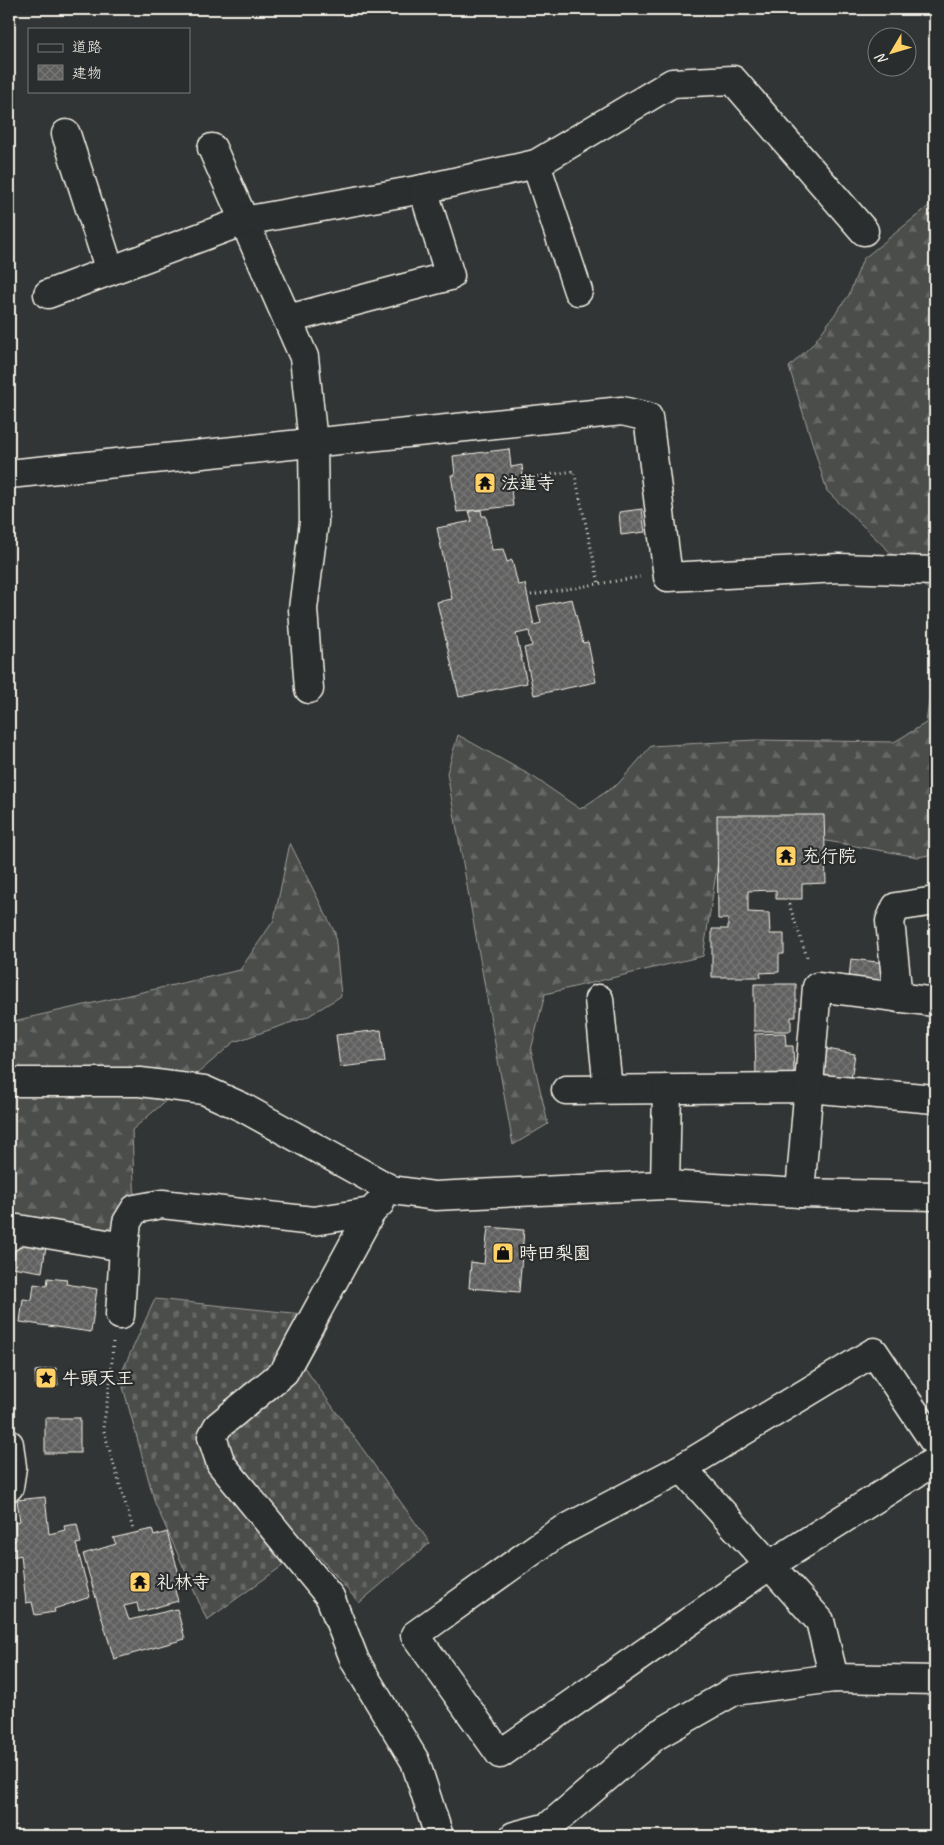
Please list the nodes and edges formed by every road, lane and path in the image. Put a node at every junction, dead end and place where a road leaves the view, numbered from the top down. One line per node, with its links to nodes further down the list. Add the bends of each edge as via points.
1 (66, 134): 7 (street)
2 (212, 148): 5 (street)
3 (536, 164): 4 (street); 6 (street, via 672,84 733,80); 8 (street)
4 (423, 189): 5 (street); 10 (street, via 450,276)
5 (244, 221): 7 (street); 10 (street)
6 (864, 231)
7 (110, 271): 9 (street)
8 (578, 291)
9 (48, 294)
10 (288, 319): 11 (street, via 304,357)
11 (313, 443): 12 (street); 15 (street, via 622,411 648,418); 18 (street, via 314,522 303,609)
12 (9, 474)
13 (527, 478): 16 (path, via 574,471)
14 (935, 571): 15 (street, via 839,568 668,577)
15 (668, 573): 16 (path)
16 (599, 584): 17 (path)
17 (531, 595)
18 (308, 689)
19 (935, 901): 22 (street, via 896,907 890,921)
20 (788, 904): 21 (path)
21 (817, 987): 22 (street); 26 (street)
22 (898, 998): 24 (street)
23 (599, 999): 27 (street)
24 (935, 1002)
25 (9, 1082): 32 (street, via 140,1082 204,1090 242,1107)
26 (808, 1088): 28 (street); 30 (street); 33 (street)
27 (608, 1089): 28 (street); 29 (street)
28 (667, 1089): 31 (street)
29 (566, 1090)
30 (935, 1099)
31 (664, 1185): 32 (street, via 435,1196); 33 (street)
32 (392, 1190): 35 (street)
33 (800, 1193): 34 (street)
34 (935, 1196)
35 (371, 1212): 37 (street, via 312,1220 162,1204 135,1209 127,1222); 48 (street, via 284,1372 218,1426 212,1436 221,1464 330,1597 355,1661 415,1761)
36 (9, 1237): 37 (street, via 18,1229)
37 (124, 1247): 38 (street)
38 (120, 1315): 44 (path, via 114,1325 103,1428)
39 (935, 1443): 42 (street, via 874,1352)
40 (9, 1444): 43 (street, via 12,1467)
41 (935, 1461): 45 (street)
42 (682, 1468): 45 (street); 45 (street, via 556,1534 415,1635 500,1754)
43 (9, 1487)
44 (132, 1529)
45 (770, 1565): 46 (street, via 820,1622)
46 (834, 1678): 47 (street); 49 (street, via 734,1691 656,1736 548,1827)
47 (935, 1680)
48 (439, 1836)
49 (514, 1836)

